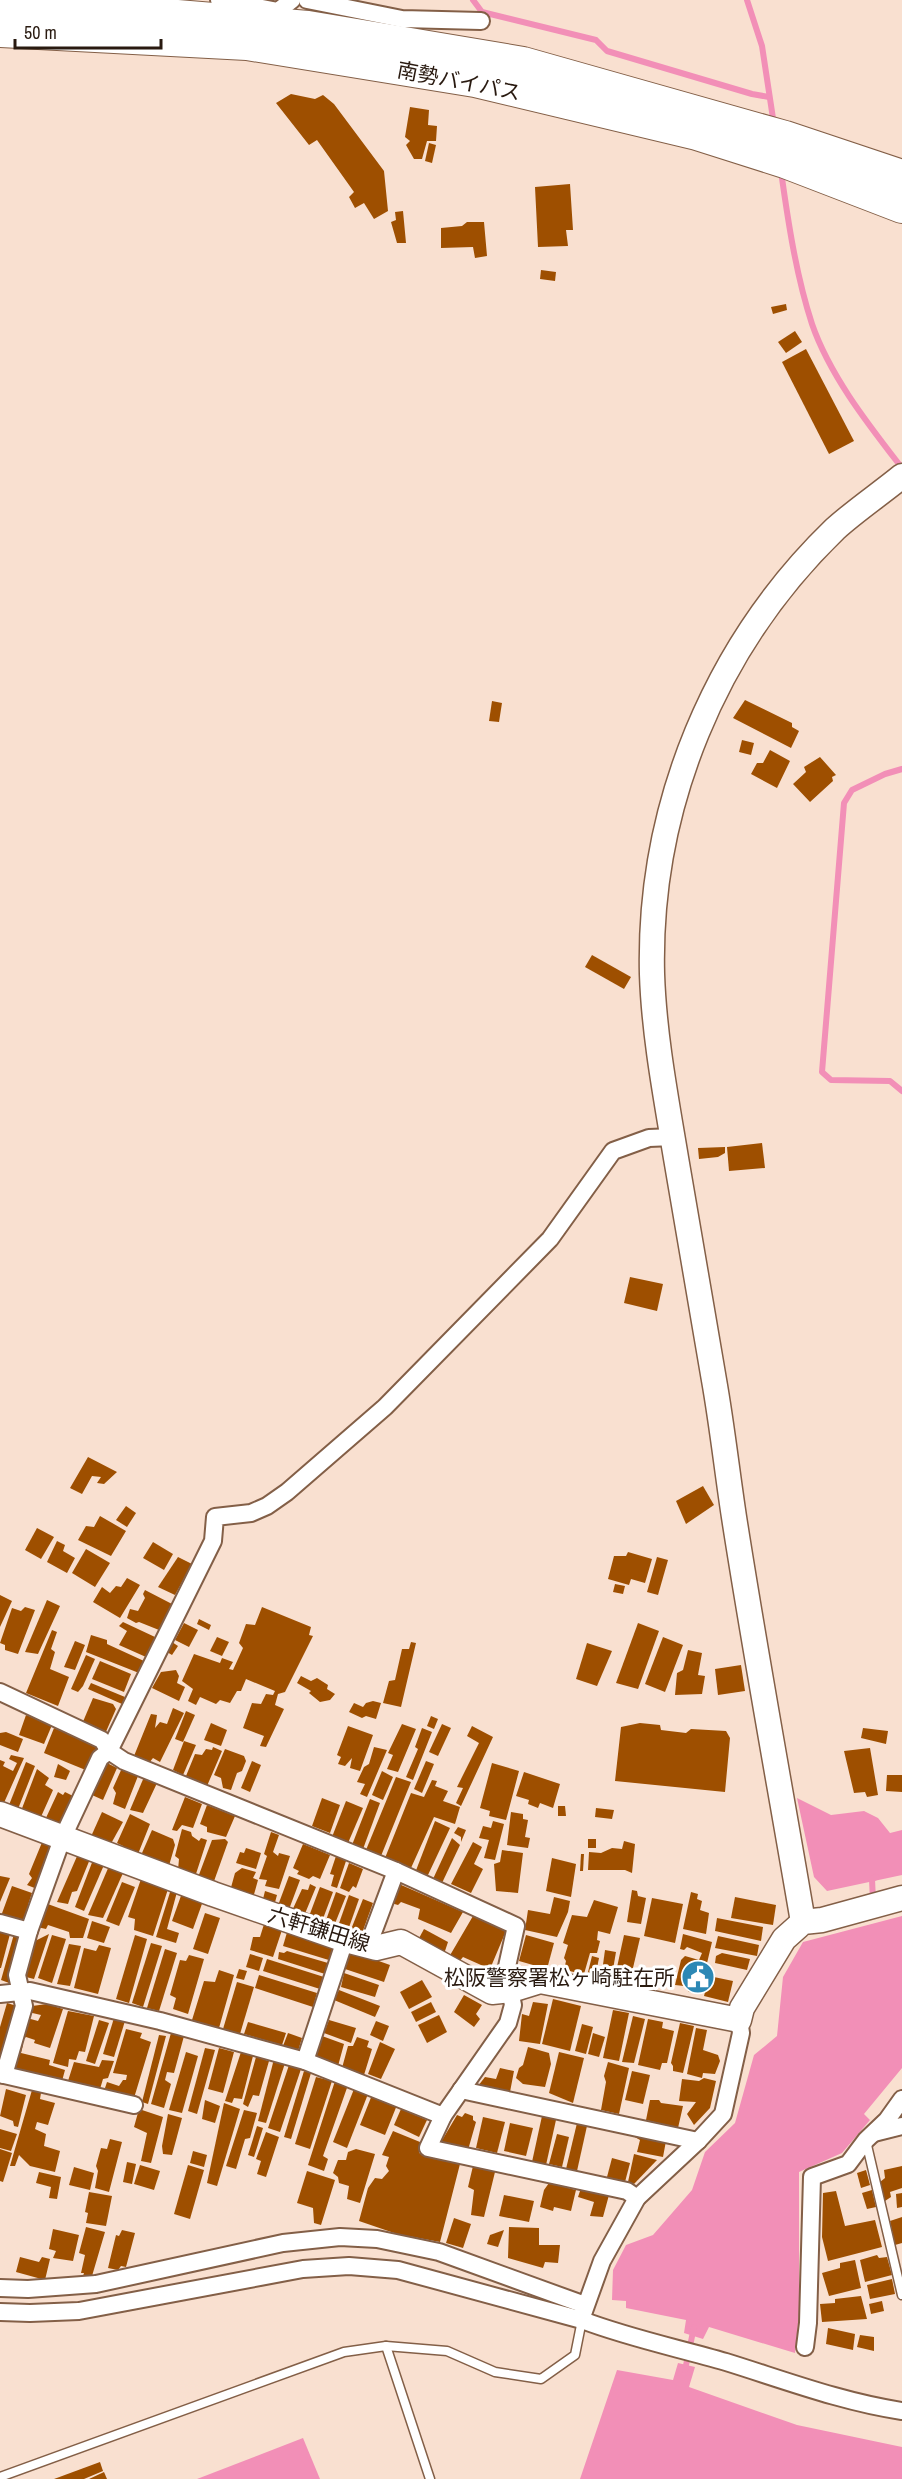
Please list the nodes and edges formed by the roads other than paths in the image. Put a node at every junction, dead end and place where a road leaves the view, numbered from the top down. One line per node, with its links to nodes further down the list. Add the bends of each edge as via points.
1 (219, 0): 2 (street, via 278,10)
2 (292, 0)
3 (307, 0): 5 (street, via 402,19)
4 (0, 1): 7 (highway, 南勢バイパス, via 308,27 523,63)
5 (481, 21)
6 (0, 31): 7 (highway, 南勢バイパス, via 247,44 463,79 697,135)
7 (770, 145): 8 (highway, 南勢バイパス); 9 (highway, 南勢バイパス)
8 (902, 176)
9 (902, 207)
10 (900, 478): 11 (street, via 839,526 775,595 754,623 697,730 675,794 656,886 654,1000)
11 (672, 1137): 13 (street, via 649,1138 613,1151 550,1239 385,1407 267,1506 251,1513 215,1517 213,1541); 18 (street)
12 (0, 1692): 13 (street, via 102,1740)
13 (109, 1751): 15 (street, via 100,1758); 16 (street, via 124,1761)
14 (0, 1814): 15 (street, 六軒鎌田線)
15 (62, 1839): 20 (street); 21 (street, 六軒鎌田線)
16 (396, 1871): 21 (street); 22 (street, via 516,1926 507,1971)
17 (902, 1898): 18 (street)
18 (813, 1921): 25 (street, via 784,1940 742,2008)
19 (0, 1923): 20 (street)
20 (29, 1931): 23 (street, via 17,1975)
21 (357, 1943): 22 (street, 六軒鎌田線, via 376,1948 401,1941 492,1992); 26 (street)
22 (511, 1990): 25 (street, 六軒鎌田線, via 540,1981); 28 (street, via 513,2005 508,2023)
23 (21, 1992): 24 (street); 26 (street, via 160,2021); 27 (street, via 24,2006)
24 (0, 1994)
25 (739, 2020): 34 (street, via 741,2033 723,2114)
26 (305, 2061): 31 (street)
27 (2, 2074): 30 (street)
28 (461, 2090): 31 (street); 34 (street)
29 (902, 2099): 33 (street)
30 (134, 2105)
31 (443, 2116): 35 (street, via 428,2148 627,2191)
32 (902, 2126): 33 (street)
33 (870, 2137): 37 (lane); 41 (street, via 848,2164 812,2177)
34 (698, 2141): 35 (street)
35 (637, 2198): 39 (street, via 602,2261)
36 (0, 2288): 39 (street, via 96,2284 283,2243 340,2237 439,2252)
37 (902, 2295)
38 (0, 2312): 39 (street, via 79,2311 303,2269 349,2266 398,2270)
39 (583, 2313): 40 (lane, via 575,2355 541,2379 495,2372 447,2352); 42 (street, via 671,2348 870,2406)
40 (386, 2346): 43 (lane, via 344,2352); 44 (lane)
41 (805, 2347)
42 (902, 2411)
43 (0, 2477)
44 (430, 2479)

